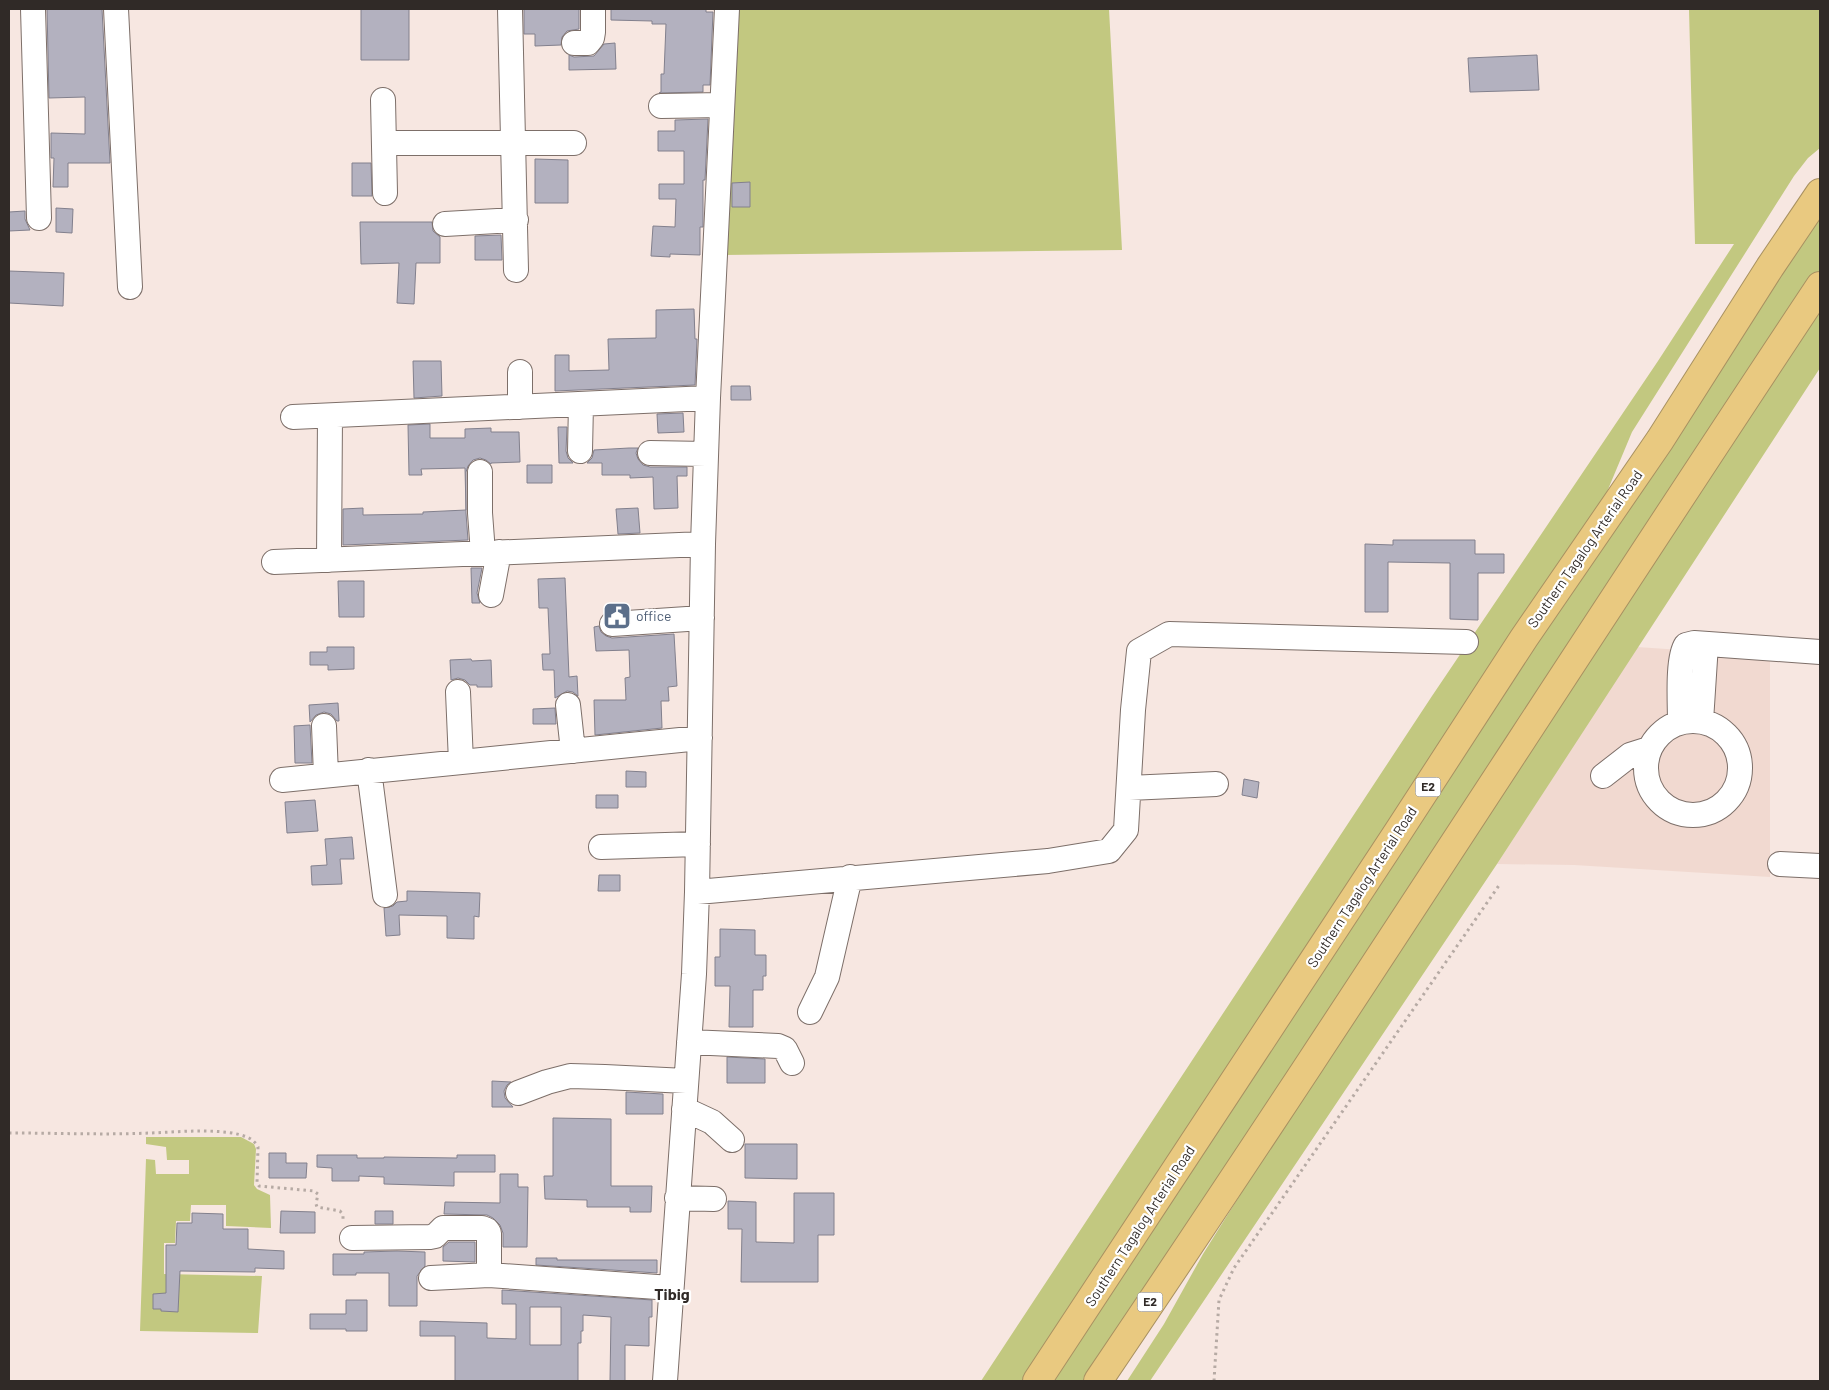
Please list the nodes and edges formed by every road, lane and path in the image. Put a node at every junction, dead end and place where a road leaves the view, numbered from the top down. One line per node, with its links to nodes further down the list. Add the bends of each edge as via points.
1 (33, 9): 15 (street)
2 (116, 9): 20 (street)
3 (510, 9): 11 (street)
4 (593, 9): 6 (street, via 592,38 588,43)
5 (727, 9): 8 (street)
6 (574, 43)
7 (383, 100): 10 (street)
8 (722, 105): 9 (street); 22 (street)
9 (661, 106)
10 (385, 142): 11 (street); 13 (street)
11 (512, 143): 12 (street); 16 (street)
12 (574, 143)
13 (385, 193)
14 (1820, 193): 78 (highway, Southern Tagalog Arterial Road / E2)
15 (39, 218)
16 (516, 220): 17 (street); 18 (street)
17 (445, 224)
18 (516, 270)
19 (1820, 286): 72 (highway, E2)
20 (130, 287)
21 (520, 372): 24 (street)
22 (708, 398): 23 (street); 29 (street)
23 (581, 404): 24 (street); 27 (street)
24 (520, 407): 25 (street)
25 (330, 416): 26 (street); 33 (street)
26 (293, 417)
27 (580, 451)
28 (650, 453): 29 (street)
29 (706, 454): 31 (street)
30 (480, 472): 32 (street, via 480,513)
31 (703, 544): 32 (street); 36 (street)
32 (491, 553): 33 (street); 35 (street)
33 (329, 560): 34 (street)
34 (274, 562)
35 (491, 595)
36 (702, 618): 37 (street); 44 (street)
37 (612, 624)
38 (1466, 642): 53 (street, via 1169,634 1139,651)
39 (1820, 652): 42 (street, via 1763,646 1695,646)
40 (458, 692): 47 (street)
41 (568, 705): 46 (street)
42 (1690, 722): 45 (street, via 1661,732); 45 (street, via 1721,730 1735,746 1740,761 1736,787 1715,810 1684,815 1664,806 1650,790 1647,780 1645,765)
43 (324, 726): 49 (street)
44 (700, 738): 46 (street); 54 (street)
45 (1649, 749): 50 (street, via 1630,755)
46 (572, 751): 47 (street)
47 (460, 762): 48 (street)
48 (369, 770): 49 (street); 61 (street)
49 (326, 775): 51 (street)
50 (1603, 776)
51 (282, 780)
52 (1216, 784): 53 (street)
53 (1129, 788): 58 (street, via 1126,830 1109,851 1048,861)
54 (698, 844): 55 (street); 60 (street)
55 (601, 847)
56 (1780, 864): 57 (street)
57 (1820, 866)
58 (850, 877): 60 (street); 62 (street, via 827,977)
59 (1500, 884): 81 (path, via 1234,1268 1219,1300)
60 (697, 892): 63 (street)
61 (385, 894)
62 (810, 1012)
63 (689, 1042): 64 (street, via 778,1046 785,1049); 65 (street)
64 (792, 1063)
65 (686, 1081): 66 (street, via 570,1076); 67 (street)
66 (518, 1092)
67 (684, 1109): 69 (street, via 712,1122); 70 (street)
68 (9, 1133): 73 (path, via 188,1131 247,1137 258,1147 258,1186 314,1191 318,1194 317,1207 342,1213 344,1237)
69 (732, 1140)
70 (677, 1198): 71 (street); 76 (street)
71 (714, 1199)
72 (1203, 1222): 79 (highway, E2); 80 (highway)
73 (352, 1238): 74 (street, via 430,1237 443,1228 484,1228 489,1233)
74 (489, 1274): 75 (street); 76 (street)
75 (431, 1278)
76 (671, 1288): 77 (street)
77 (665, 1381)
78 (1037, 1381)
79 (1098, 1381)
80 (1111, 1381)
81 (1214, 1381)

